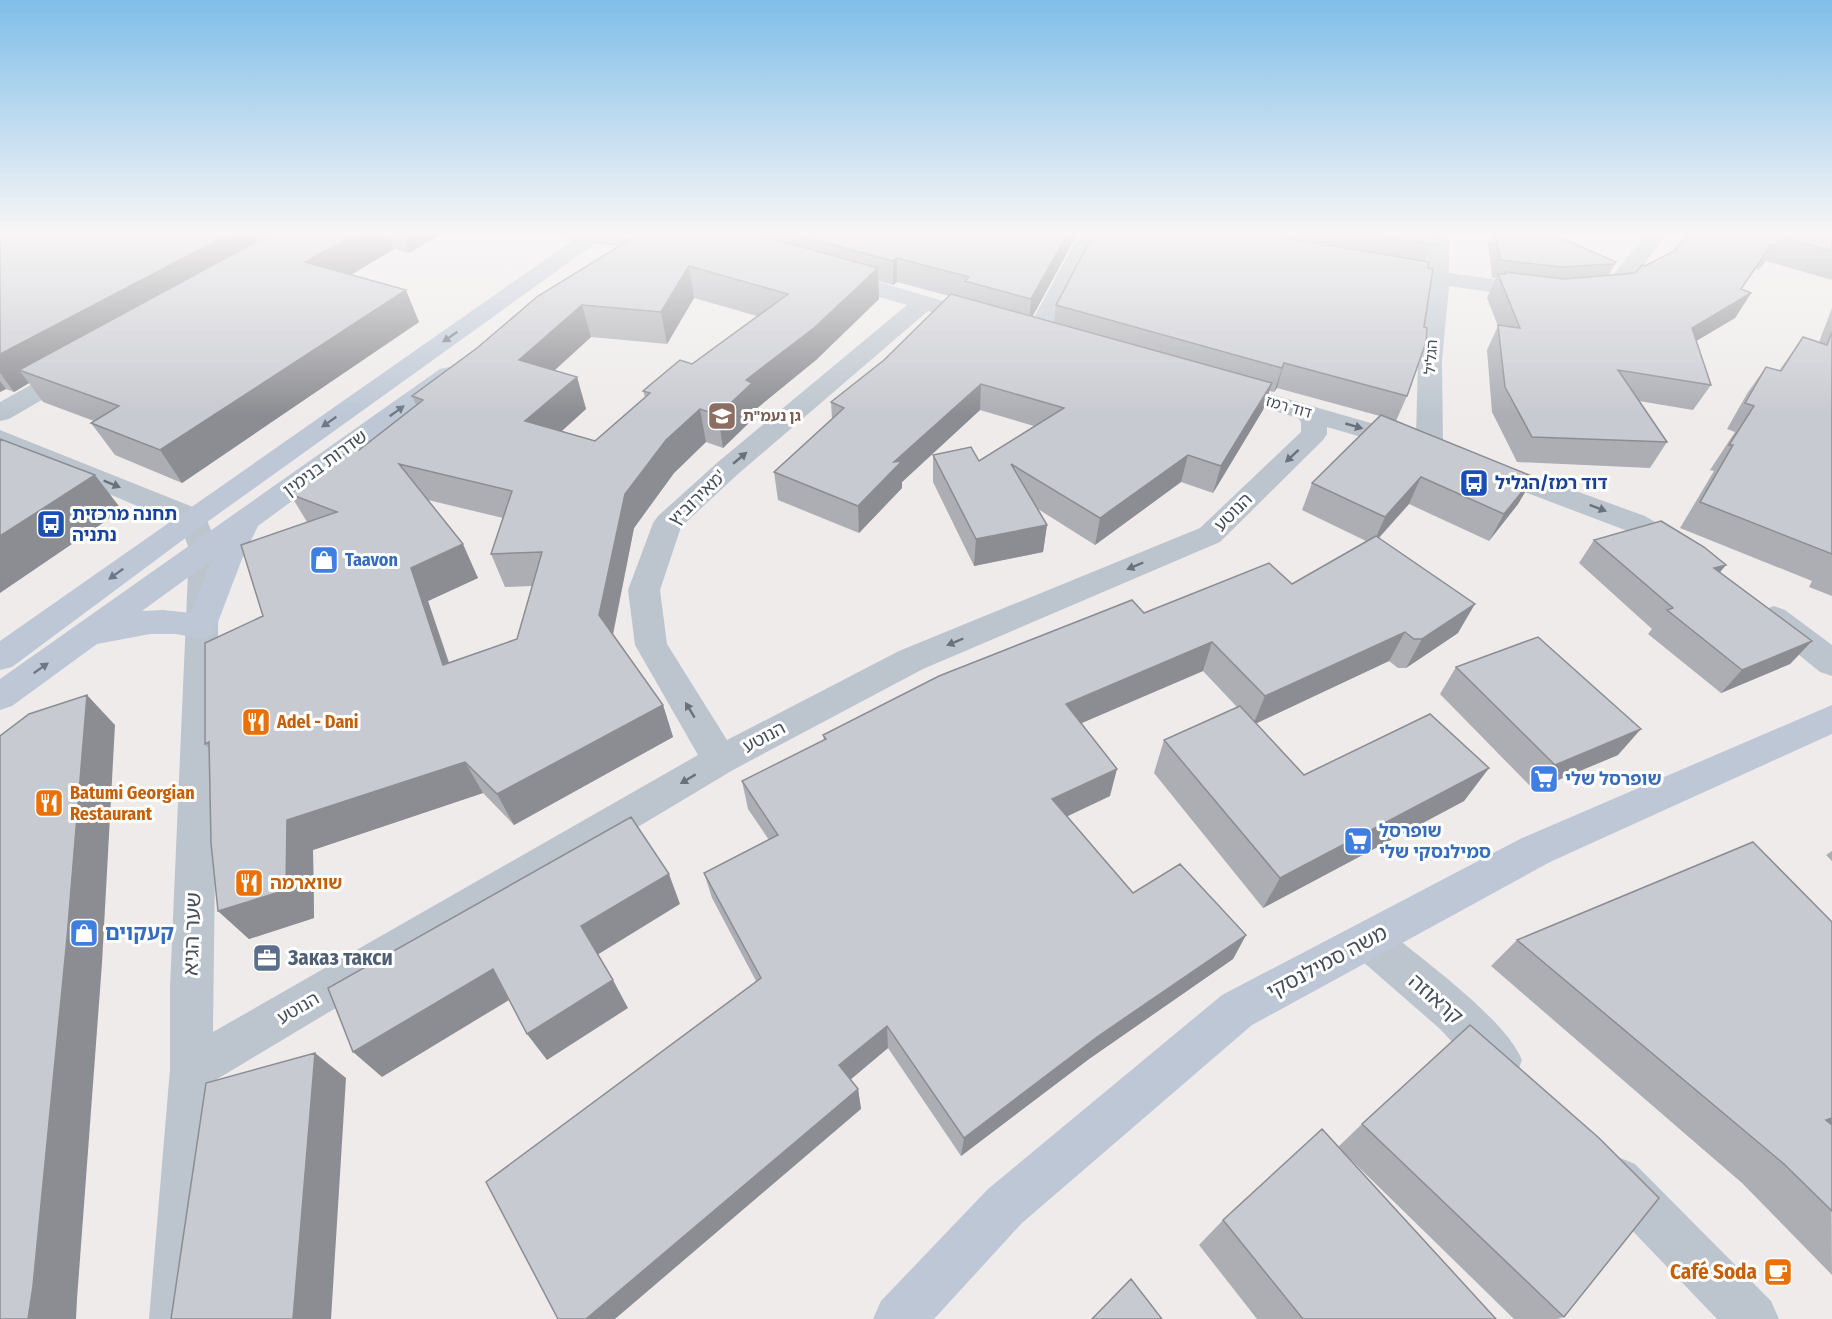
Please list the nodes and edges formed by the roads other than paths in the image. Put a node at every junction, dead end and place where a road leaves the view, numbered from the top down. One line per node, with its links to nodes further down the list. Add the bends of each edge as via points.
1 (508, 293): 15 (main road, שדרות בנימין, one-way to 15)
2 (888, 293): 7 (street)
3 (1053, 293): 7 (street, via 1028,334)
4 (1437, 293): 14 (street, הגליל, via 1430,360)
5 (1540, 293): 6 (street)
6 (1574, 293)
7 (923, 303): 27 (street, מאירוביץ', one-way to 7, via 651,645 644,590 668,523)
8 (467, 361): 16 (main road, שדרות בנימין, one-way to 8)
9 (92, 362): 12 (street)
10 (1204, 383): 11 (street, דוד רמז)
11 (1305, 411): 14 (street, דוד רמז, one-way to 14); 27 (street, הנוטע, one-way to 27, via 1314,420 1314,434 1210,535 911,660)
12 (0, 413)
13 (0, 438): 15 (street, one-way to 15)
14 (1448, 455): 19 (street, דוד רמז, one-way to 19, via 1635,523)
15 (181, 513): 17 (main road, שדרות בנימין); 18 (street, שער הגיא)
16 (247, 519): 18 (main road, שדרות בנימין); 21 (main road, via 227,559)
17 (164, 540): 18 (street); 23 (main road, שדרות בנימין, one-way to 23)
18 (204, 549): 21 (street, שער הגיא); 22 (main road, שדרות בנימין)
19 (1696, 560)
20 (1751, 601): 24 (street)
21 (202, 627): 22 (main road, via 157,621); 29 (street, שער הגיא)
22 (83, 639): 25 (main road, שדרות בנימין, one-way to 22)
23 (0, 658)
24 (1832, 663)
25 (0, 698)
26 (1832, 719): 28 (main road, משה סמילנסקי, via 1536,850)
27 (720, 760): 29 (street, הנוטע, one-way to 29)
28 (1368, 940): 30 (street, קראוזה, via 1455,1014); 33 (main road, משה סמילנסקי, via 1237,1010 1005,1206)
29 (192, 1069): 32 (street, שער הגיא)
30 (1530, 1090)
31 (1587, 1150): 34 (street)
32 (174, 1319)
33 (899, 1319)
34 (1753, 1319)

